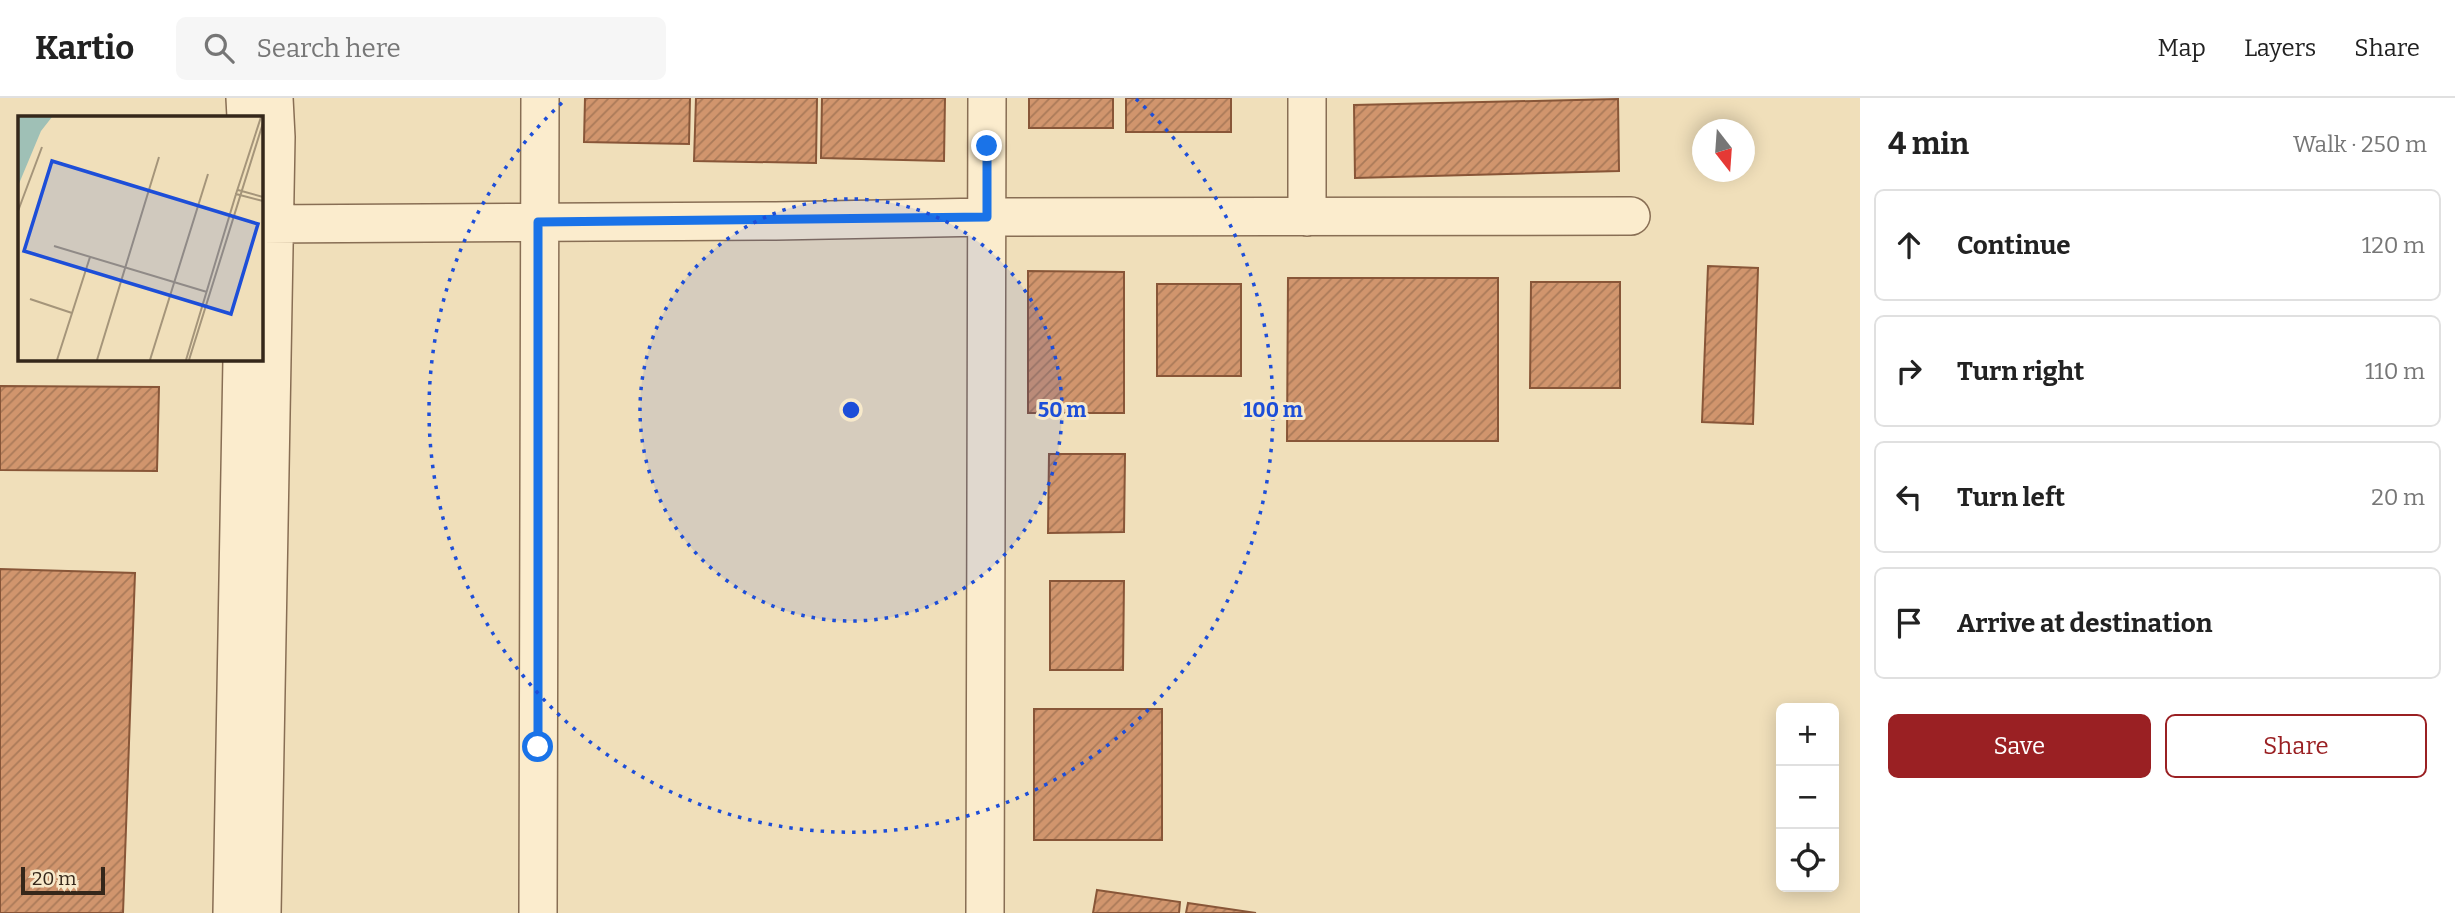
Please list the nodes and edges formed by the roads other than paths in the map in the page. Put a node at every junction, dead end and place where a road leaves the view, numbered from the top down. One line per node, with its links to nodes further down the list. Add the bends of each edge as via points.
1 (245, 98): 6 (street)
2 (274, 98): 11 (street)
3 (540, 98): 10 (street)
4 (987, 98): 8 (street)
5 (1307, 98): 9 (street)
6 (246, 116)
7 (1631, 216): 9 (street)
8 (987, 217): 9 (street); 10 (street); 16 (street)
9 (1307, 217)
10 (538, 222): 11 (street); 15 (street)
11 (267, 224): 14 (street)
12 (242, 360): 13 (street)
13 (232, 913)
14 (262, 913)
15 (538, 913)
16 (985, 913)

